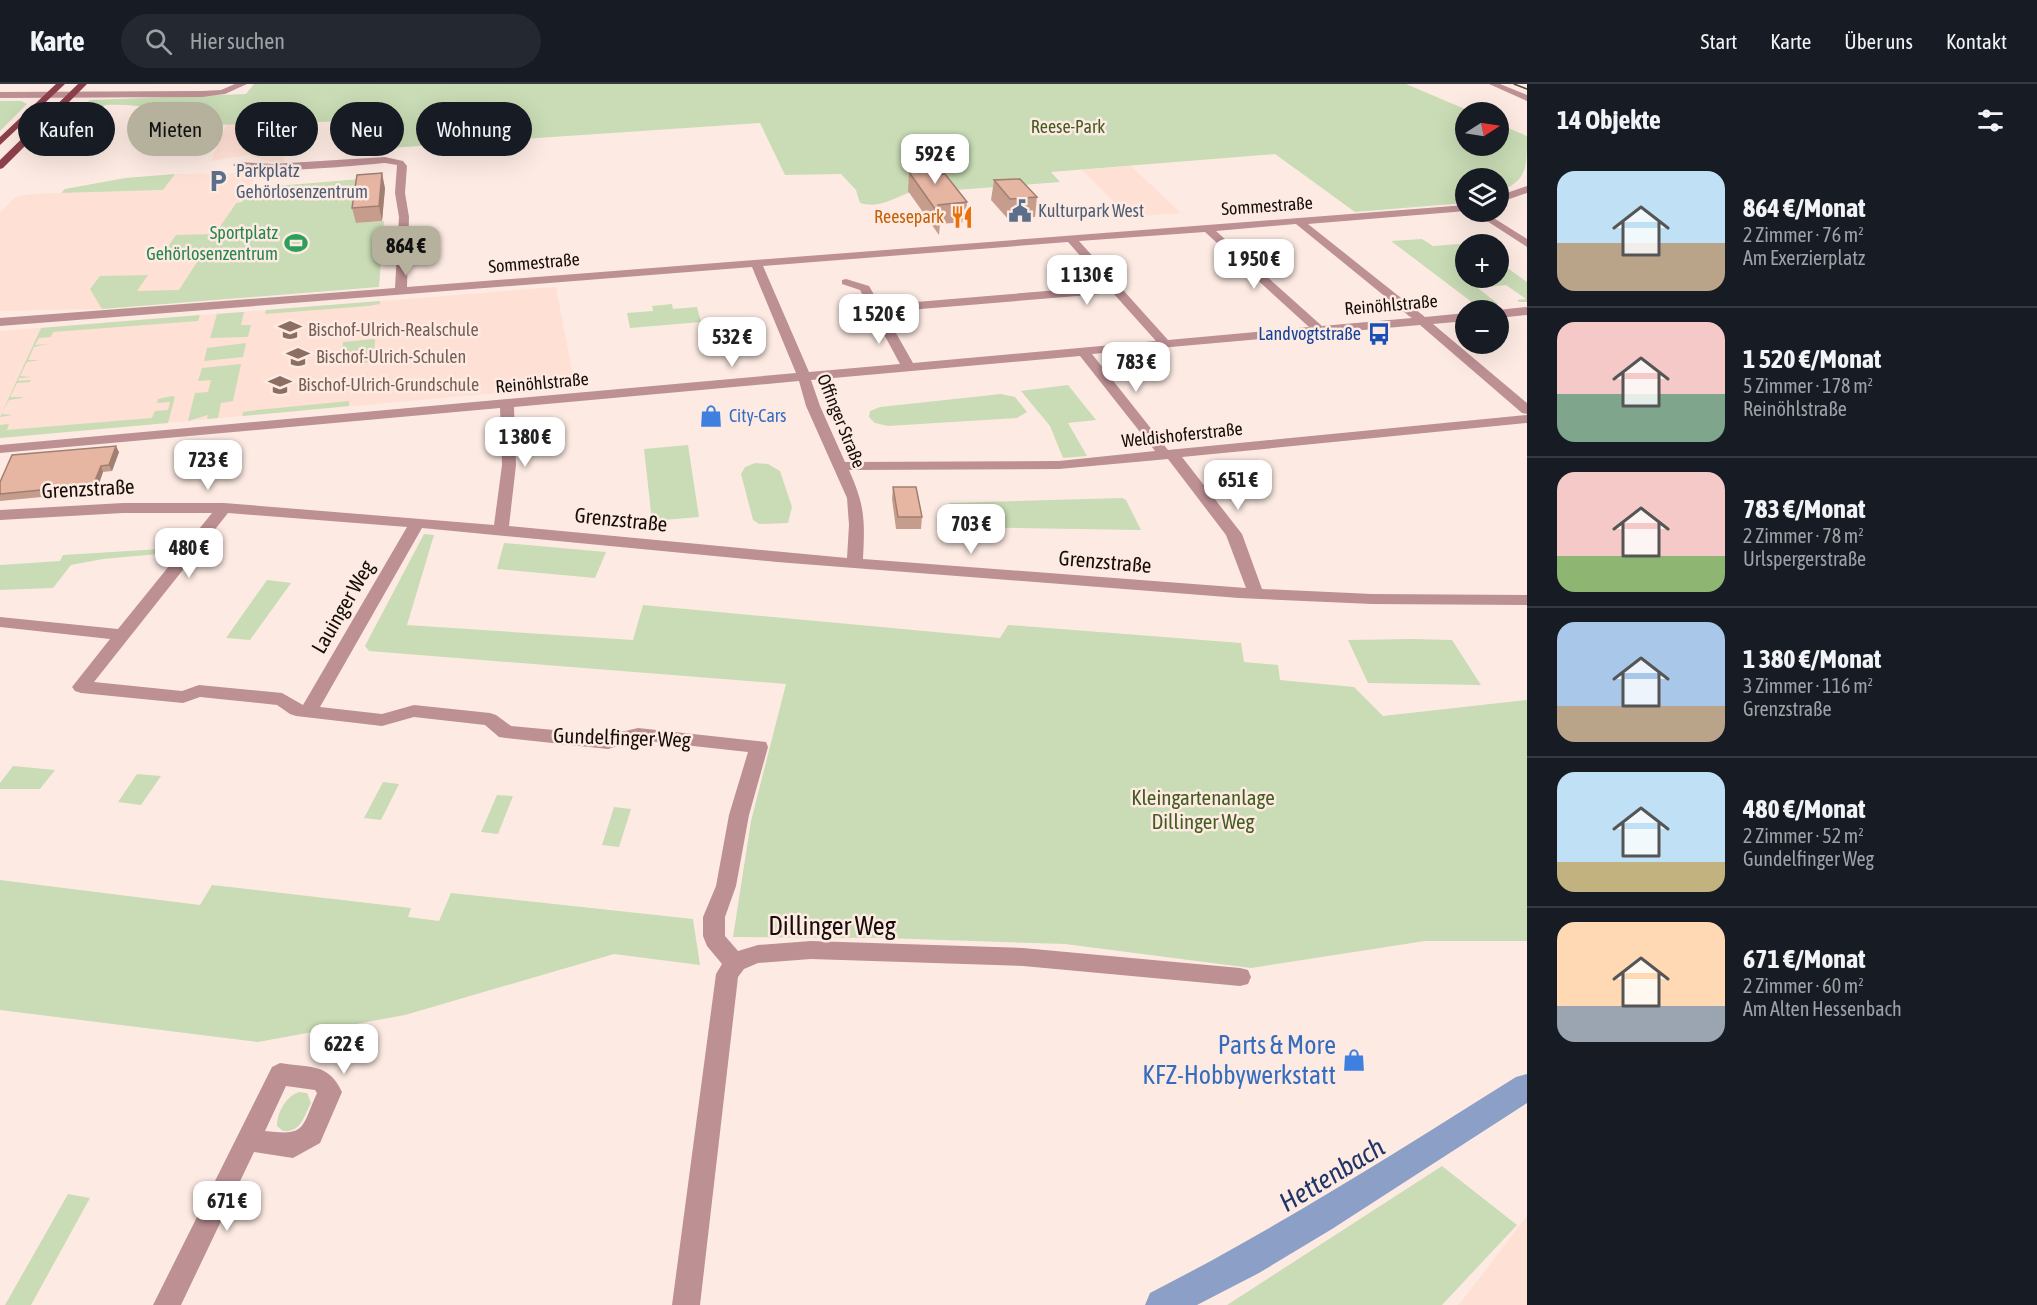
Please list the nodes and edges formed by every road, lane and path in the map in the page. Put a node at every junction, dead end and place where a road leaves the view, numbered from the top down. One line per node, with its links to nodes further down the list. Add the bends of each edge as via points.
1 (61, 84): 6 (main road)
2 (83, 84): 5 (main road)
3 (243, 84): 5 (street, via 202,94)
4 (1493, 84): 8 (street)
5 (73, 93): 6 (street); 11 (main road)
6 (50, 94): 7 (street); 9 (main road)
7 (0, 95)
8 (1527, 98)
9 (0, 142)
10 (238, 165): 23 (street, via 272,167 385,160 400,163 404,213)
11 (0, 166)
12 (1527, 189): 13 (street)
13 (1509, 196)
14 (1455, 209): 15 (street, Sommestraße)
15 (1298, 222): 17 (street, Sommestraße); 28 (street)
16 (1493, 222): 19 (street)
17 (1207, 228): 18 (street, Sommestraße); 30 (street, Reinöhlstraße)
18 (1070, 238): 20 (street, Sommestraße); 22 (street)
19 (1527, 244)
20 (756, 264): 23 (street, Sommestraße); 34 (street, Offinger Straße)
21 (846, 282): 24 (street, via 865,288)
22 (1116, 289): 24 (street); 31 (street)
23 (401, 292): 29 (street, Sommestraße)
24 (876, 309): 33 (street)
25 (1527, 311): 26 (street)
26 (1509, 313)
27 (1455, 318): 28 (street, Reinöhlstraße)
28 (1422, 321): 30 (street, Reinöhlstraße); 36 (street)
29 (0, 322)
30 (1319, 330): 31 (street, Reinöhlstraße)
31 (1164, 343): 32 (street, Reinöhlstraße)
32 (1082, 350): 33 (street, Reinöhlstraße); 39 (street)
33 (908, 366): 34 (street, Reinöhlstraße)
34 (803, 376): 35 (street, Reinöhlstraße); 40 (street, Offinger Straße)
35 (507, 404): 38 (street, Reinöhlstraße); 44 (street, via 509,465)
36 (1527, 410)
37 (1527, 419): 39 (street, Weldishoferstraße)
38 (0, 448)
39 (1169, 455): 40 (street, Weldishoferstraße, via 1059,465); 46 (street, via 1234,534)
40 (839, 466): 45 (street, Offinger Straße, via 855,500)
41 (224, 508): 42 (street, Grenzstraße, via 123,508); 43 (street, Grenzstraße); 49 (street, Gundelfinger Weg)
42 (0, 515)
43 (415, 525): 44 (street, Grenzstraße); 50 (street, Lauinger Weg)
44 (501, 530): 45 (street, Grenzstraße)
45 (855, 563): 46 (street, Grenzstraße)
46 (1256, 594): 47 (street, Grenzstraße)
47 (1527, 600)
48 (0, 622): 49 (street)
49 (123, 635): 50 (street, Gundelfinger Weg, via 81,687 183,697 199,691 282,699 296,710)
50 (308, 711): 51 (street, Gundelfinger Weg, via 382,720 414,711 490,719 506,732 608,742 638,734 759,747 739,815 726,886 714,917 718,946)
51 (736, 963): 52 (street, Dillinger Weg, via 758,954 821,950 1023,957); 55 (street, via 727,974)
52 (1240, 978)
53 (248, 1140): 54 (street)
54 (167, 1305)
55 (686, 1305)

